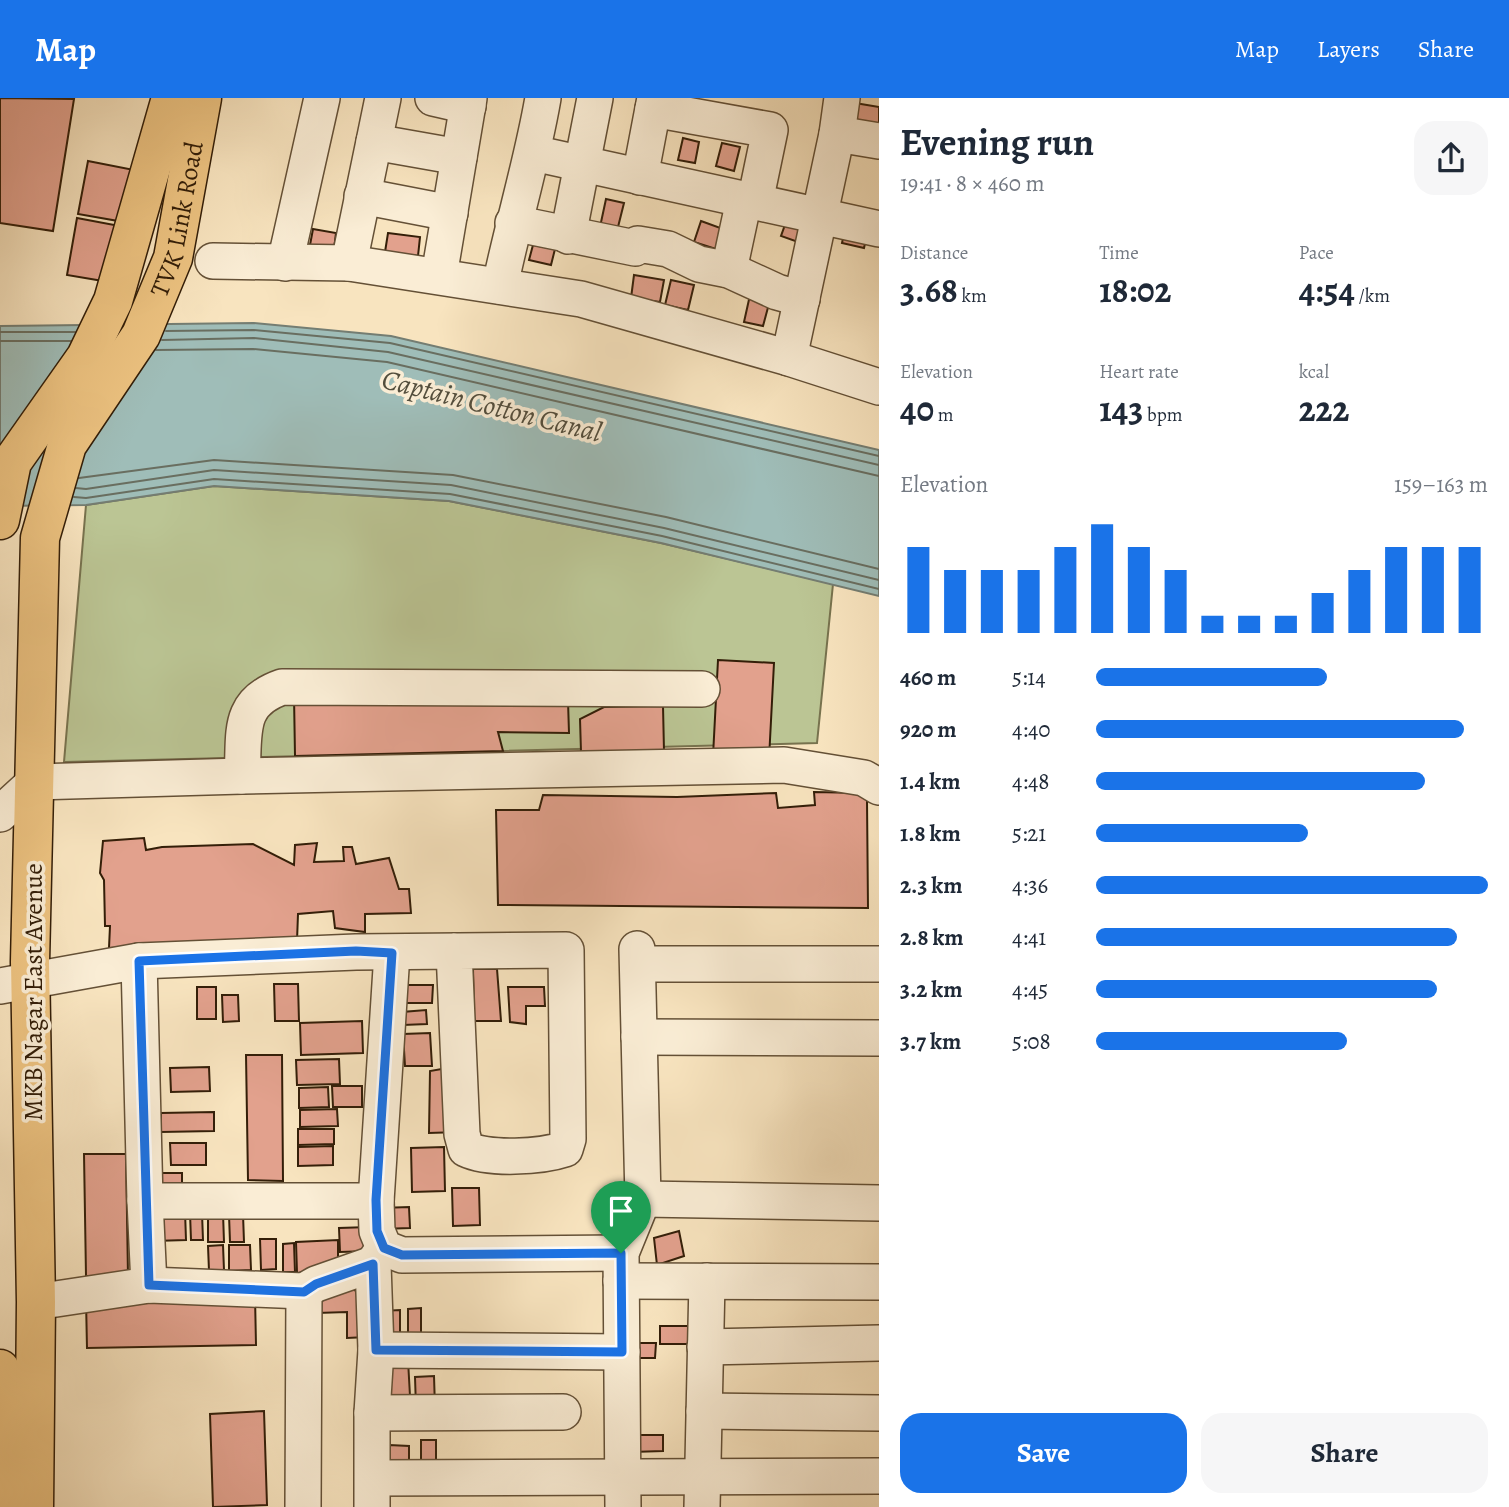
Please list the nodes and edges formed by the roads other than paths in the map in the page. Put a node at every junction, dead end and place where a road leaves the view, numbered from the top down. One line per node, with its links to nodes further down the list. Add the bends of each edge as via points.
1 (171, 98): 35 (main road, via 113,302 86,357 12,462)
2 (202, 98): 32 (main road, TVK Link Road, via 173,258)
3 (322, 98): 26 (street)
4 (383, 98): 13 (street)
5 (433, 98): 9 (street)
6 (543, 98): 14 (street)
7 (595, 98): 16 (street)
8 (842, 98): 11 (street)
9 (469, 102): 15 (street)
10 (654, 104): 17 (street); 19 (street, via 770,130)
11 (837, 134): 12 (street); 21 (street)
12 (879, 141)
13 (374, 142): 15 (street); 18 (street)
14 (533, 153): 16 (street); 22 (street)
15 (459, 157): 20 (street)
16 (582, 164): 17 (street); 24 (street)
17 (640, 177): 19 (street)
18 (362, 196): 20 (street); 27 (street)
19 (749, 201): 21 (street); 28 (street)
20 (450, 213): 29 (street)
21 (819, 216): 23 (street); 31 (street)
22 (513, 223): 24 (street); 30 (street)
23 (879, 229)
24 (568, 236): 28 (street, via 668,249 699,264)
25 (213, 261): 26 (street)
26 (285, 263): 27 (street)
27 (349, 263): 29 (street)
28 (729, 270): 31 (street)
29 (439, 276): 30 (street)
30 (499, 286): 33 (street, via 581,299)
31 (802, 299): 33 (street)
32 (141, 335): 38 (main road, MKB Nagar East Avenue, via 68,445 40,538)
33 (789, 358): 34 (street)
34 (879, 387)
35 (0, 520)
36 (702, 689): 37 (street, via 282,688 265,693 251,706)
37 (242, 776): 38 (street); 39 (street, via 784,765 864,778)
38 (35, 782): 40 (street); 45 (main road, MKB Nagar East Avenue)
39 (879, 787)
40 (0, 814)
41 (454, 951): 41 (street, via 466,1149 479,1155 565,1149 566,950); 42 (street)
42 (392, 953): 43 (street); 49 (street)
43 (139, 961): 45 (street); 50 (street)
44 (879, 964): 46 (street, via 637,957)
45 (15, 983): 58 (main road, MKB Nagar East Avenue)
46 (639, 1037): 47 (street); 48 (street)
47 (879, 1038)
48 (643, 1199): 51 (street); 53 (street)
49 (376, 1200): 50 (street); 52 (street)
50 (145, 1201): 56 (street)
51 (879, 1203)
52 (378, 1256): 53 (street); 57 (street); 61 (street)
53 (621, 1267): 54 (street); 62 (street)
54 (707, 1280): 55 (street); 60 (street)
55 (879, 1282)
56 (149, 1285): 57 (street); 58 (street)
57 (304, 1292): 74 (street)
58 (36, 1302): 73 (main road, MKB Nagar East Avenue)
59 (879, 1343): 60 (street)
60 (705, 1347): 64 (street)
61 (376, 1350): 62 (street); 66 (street)
62 (622, 1352): 70 (street)
63 (0, 1369): 72 (main road)
64 (704, 1411): 67 (street); 71 (street)
65 (563, 1412): 66 (street)
66 (372, 1413): 69 (street)
67 (879, 1413)
68 (879, 1476): 71 (street)
69 (373, 1492): 70 (street)
70 (623, 1492): 71 (street)
71 (702, 1492)
72 (2, 1507)
73 (34, 1507)
74 (303, 1507)

